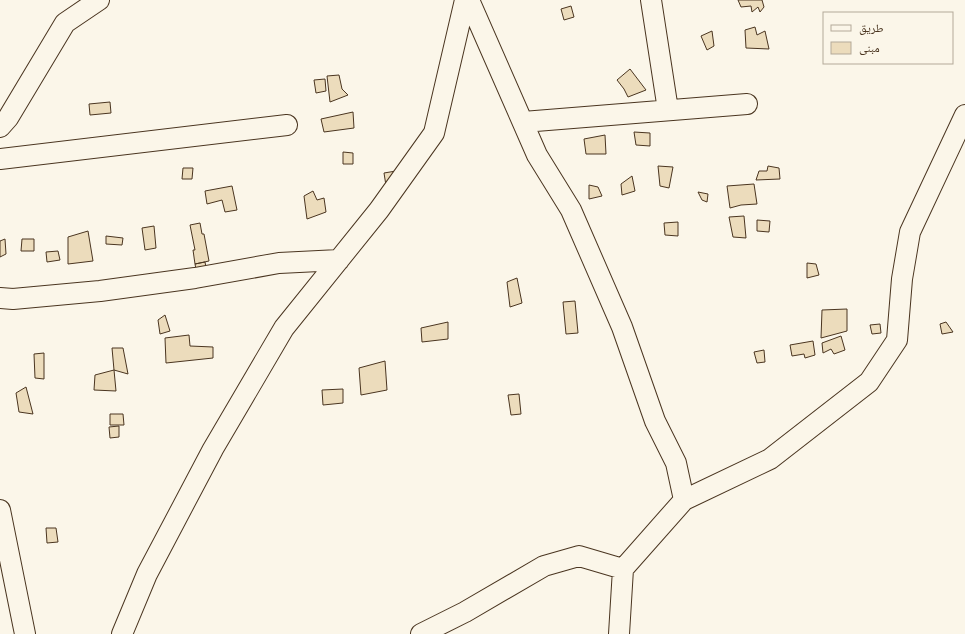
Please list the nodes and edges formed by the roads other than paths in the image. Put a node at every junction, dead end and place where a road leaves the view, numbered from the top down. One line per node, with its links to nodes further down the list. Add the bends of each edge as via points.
1 (99, 0): 10 (street, via 65,23 8,118)
2 (465, 0): 12 (street, via 434,133 379,210)
3 (469, 0): 8 (street)
4 (651, 0): 6 (street)
5 (747, 104): 6 (street)
6 (668, 110): 8 (street)
7 (965, 115): 14 (street, via 910,232 902,279 897,340 868,382 770,459)
8 (523, 122): 14 (street, via 537,155 571,210 619,320 655,421 676,463)
9 (287, 125): 11 (street)
10 (0, 127)
11 (0, 159)
12 (339, 260): 13 (street, via 279,263 100,291 13,300); 18 (street, via 284,328 213,449 147,574)
13 (0, 298)
14 (684, 500): 16 (street)
15 (0, 510): 17 (street)
16 (623, 569): 19 (street, via 579,556 544,566 465,612); 20 (street)
17 (25, 634)
18 (122, 634)
19 (421, 634)
20 (619, 634)

